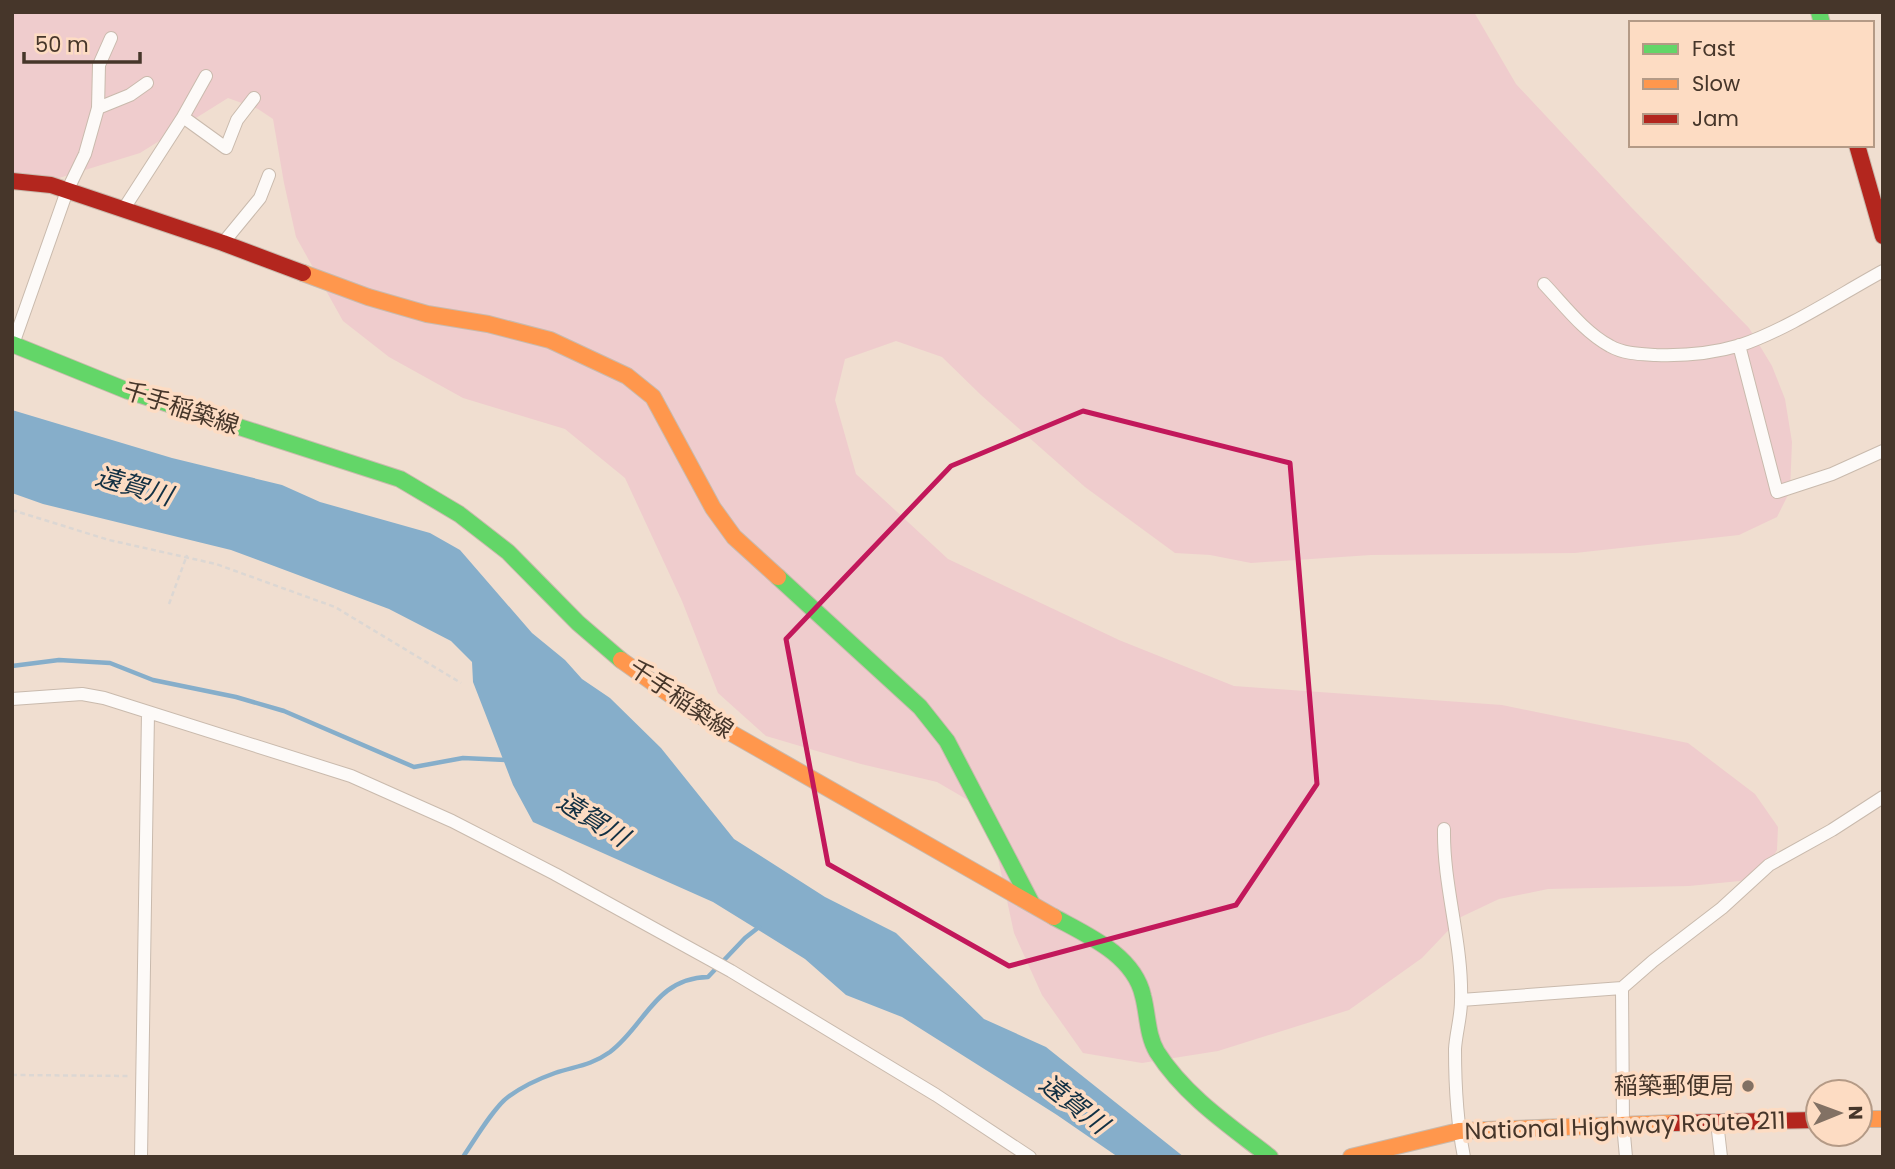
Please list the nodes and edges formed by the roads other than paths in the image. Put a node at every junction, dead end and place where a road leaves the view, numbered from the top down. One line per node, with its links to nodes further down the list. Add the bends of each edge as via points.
1 (111, 38): 5 (street, via 99,65)
2 (206, 76): 6 (street)
3 (147, 83): 5 (street)
4 (254, 97): 6 (street, via 237,120 226,148)
5 (98, 108): 10 (street, via 85,154)
6 (183, 117): 11 (street)
7 (1858, 147): 12 (main road)
8 (269, 175): 13 (street, via 260,198)
9 (12, 181): 10 (main road)
10 (67, 191): 11 (main road); 16 (street)
11 (123, 210): 13 (main road)
12 (1883, 236)
13 (223, 243): 23 (main road, via 368,297 550,340 627,376 653,397 713,508 734,537 920,706 947,741)
14 (1883, 271): 17 (street, via 1769,334)
15 (1544, 284): 17 (street, via 1592,334 1623,352 1671,355)
16 (12, 345): 23 (main road, 千手稲築線, via 128,391 400,479 459,514 508,552 578,623 635,671 696,713)
17 (1739, 345): 18 (street, via 1777,492)
18 (1883, 451)
19 (12, 699): 20 (street, via 82,694)
20 (148, 713): 30 (street); 31 (street, via 351,776 452,821 731,971 936,1094)
21 (1883, 797): 24 (street, via 1769,865)
22 (1444, 829): 25 (street)
23 (1032, 904): 32 (main road, 千手稲築線, via 1106,946 1127,966 1140,986 1154,1048 1174,1076)
24 (1622, 988): 25 (street); 28 (street)
25 (1461, 1000): 29 (street, via 1455,1048)
26 (1804, 1120): 27 (main road, National Highway Route 211)
27 (1717, 1122): 28 (main road, National Highway Route 211); 36 (street)
28 (1623, 1124): 29 (main road, National Highway Route 211); 35 (street)
29 (1459, 1131): 33 (main road, National Highway Route 211); 34 (street)
30 (141, 1157)
31 (1030, 1157)
32 (1270, 1157)
33 (1351, 1157)
34 (1464, 1157)
35 (1626, 1157)
36 (1721, 1157)

